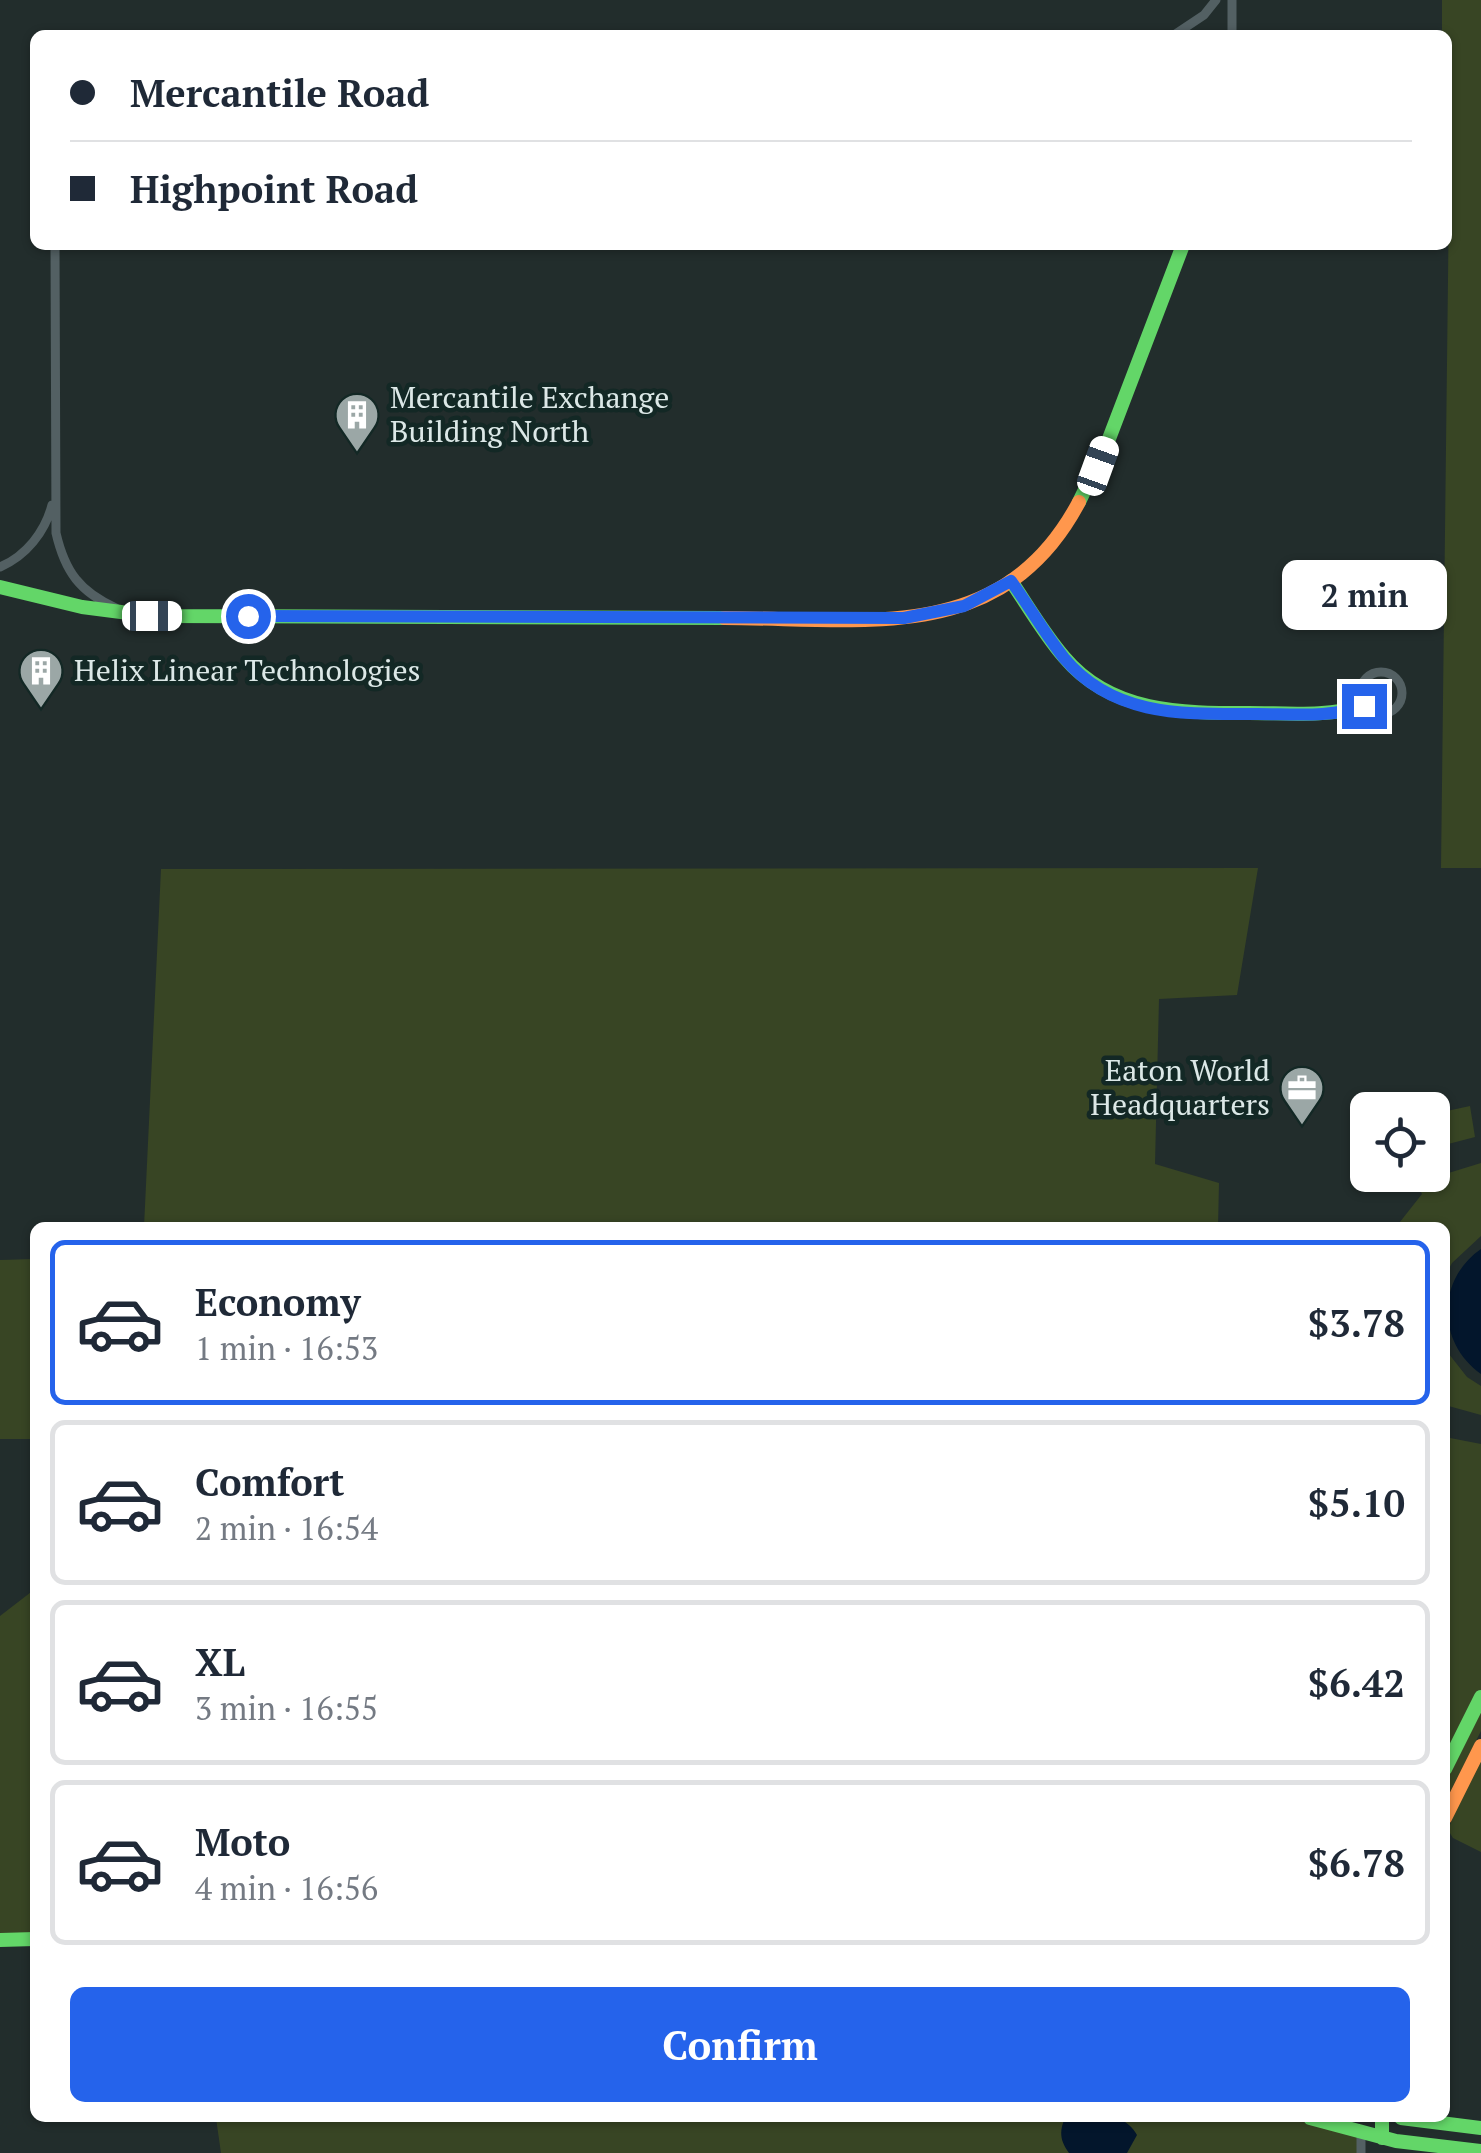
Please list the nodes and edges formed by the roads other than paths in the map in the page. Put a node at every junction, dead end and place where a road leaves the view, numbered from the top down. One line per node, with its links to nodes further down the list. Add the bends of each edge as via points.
1 (1216, 0): 3 (street)
2 (1232, 0): 4 (street)
3 (1182, 30)
4 (1232, 30)
5 (55, 250): 7 (street)
6 (1181, 250): 9 (street, via 1083,502 1049,552)
7 (54, 492): 8 (street, via 45,526 22,554); 11 (street, via 56,533 70,571 94,598)
8 (0, 567)
9 (1011, 581): 11 (street, via 964,606 904,618); 12 (street, via 1066,660 1096,687 1134,706 1235,714 1344,714)
10 (0, 586): 11 (street)
11 (132, 614)
12 (1364, 706): 12 (street, via 1379,714 1394,710 1402,694 1395,678 1370,675 1360,689)
13 (1481, 1697): 15 (street)
14 (1481, 1746): 16 (street)
15 (1450, 1759)
16 (1450, 1808)
17 (30, 1939): 18 (street)
18 (0, 1940)
19 (1433, 2122): 21 (street)
20 (1361, 2125): 22 (street); 24 (street)
21 (1481, 2128)
22 (1382, 2145): 23 (street)
23 (1481, 2151)
24 (1361, 2153)

